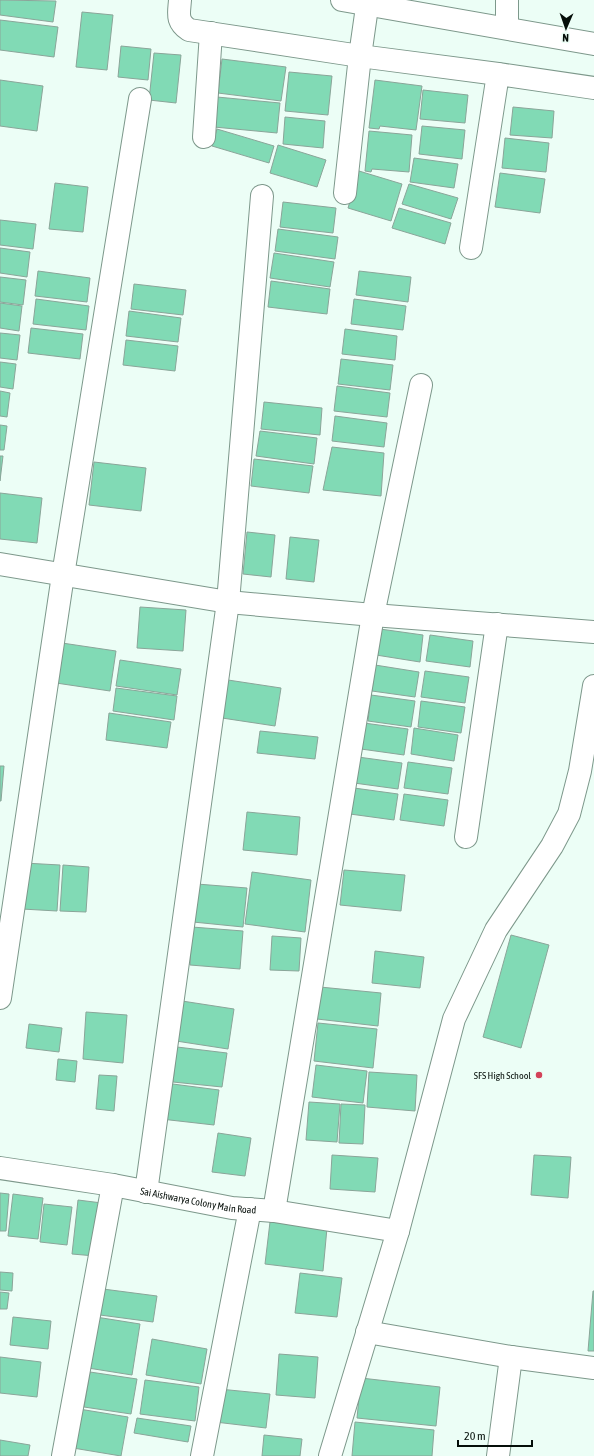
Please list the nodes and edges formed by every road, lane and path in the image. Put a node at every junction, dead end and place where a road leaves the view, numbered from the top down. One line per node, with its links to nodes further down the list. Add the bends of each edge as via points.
1 (180, 0): 6 (street, via 178,16 182,25 189,30)
2 (342, 0): 4 (street)
3 (507, 0): 5 (street)
4 (368, 2): 5 (street); 8 (street)
5 (507, 28): 7 (street)
6 (211, 33): 8 (street); 12 (street)
7 (594, 44)
8 (360, 56): 9 (street); 13 (street)
9 (498, 74): 10 (street); 15 (street)
10 (594, 88)
11 (140, 98): 18 (street)
12 (204, 137)
13 (345, 193)
14 (262, 196): 19 (street)
15 (471, 248)
16 (421, 385): 20 (street)
17 (0, 564): 18 (street)
18 (63, 575): 19 (street); 25 (street)
19 (228, 602): 20 (street); 28 (street)
20 (373, 615): 21 (street); 30 (street)
21 (496, 624): 22 (street); 24 (street)
22 (594, 632)
23 (594, 686): 31 (street, via 580,771 569,814 552,846 496,930 454,1019)
24 (466, 837)
25 (0, 998)
26 (0, 1168): 27 (street, Sai Aishwarya Colony Main Road)
27 (113, 1184): 28 (street, Sai Aishwarya Colony Main Road); 35 (street)
28 (146, 1192): 29 (street, Sai Aishwarya Colony Main Road)
29 (250, 1209): 30 (street, Sai Aishwarya Colony Main Road); 36 (street)
30 (274, 1211): 31 (street, Sai Aishwarya Colony Main Road)
31 (398, 1231): 32 (street)
32 (367, 1332): 33 (street); 37 (street)
33 (511, 1358): 34 (street); 38 (street)
34 (594, 1368)
35 (63, 1456)
36 (202, 1456)
37 (330, 1456)
38 (498, 1456)

